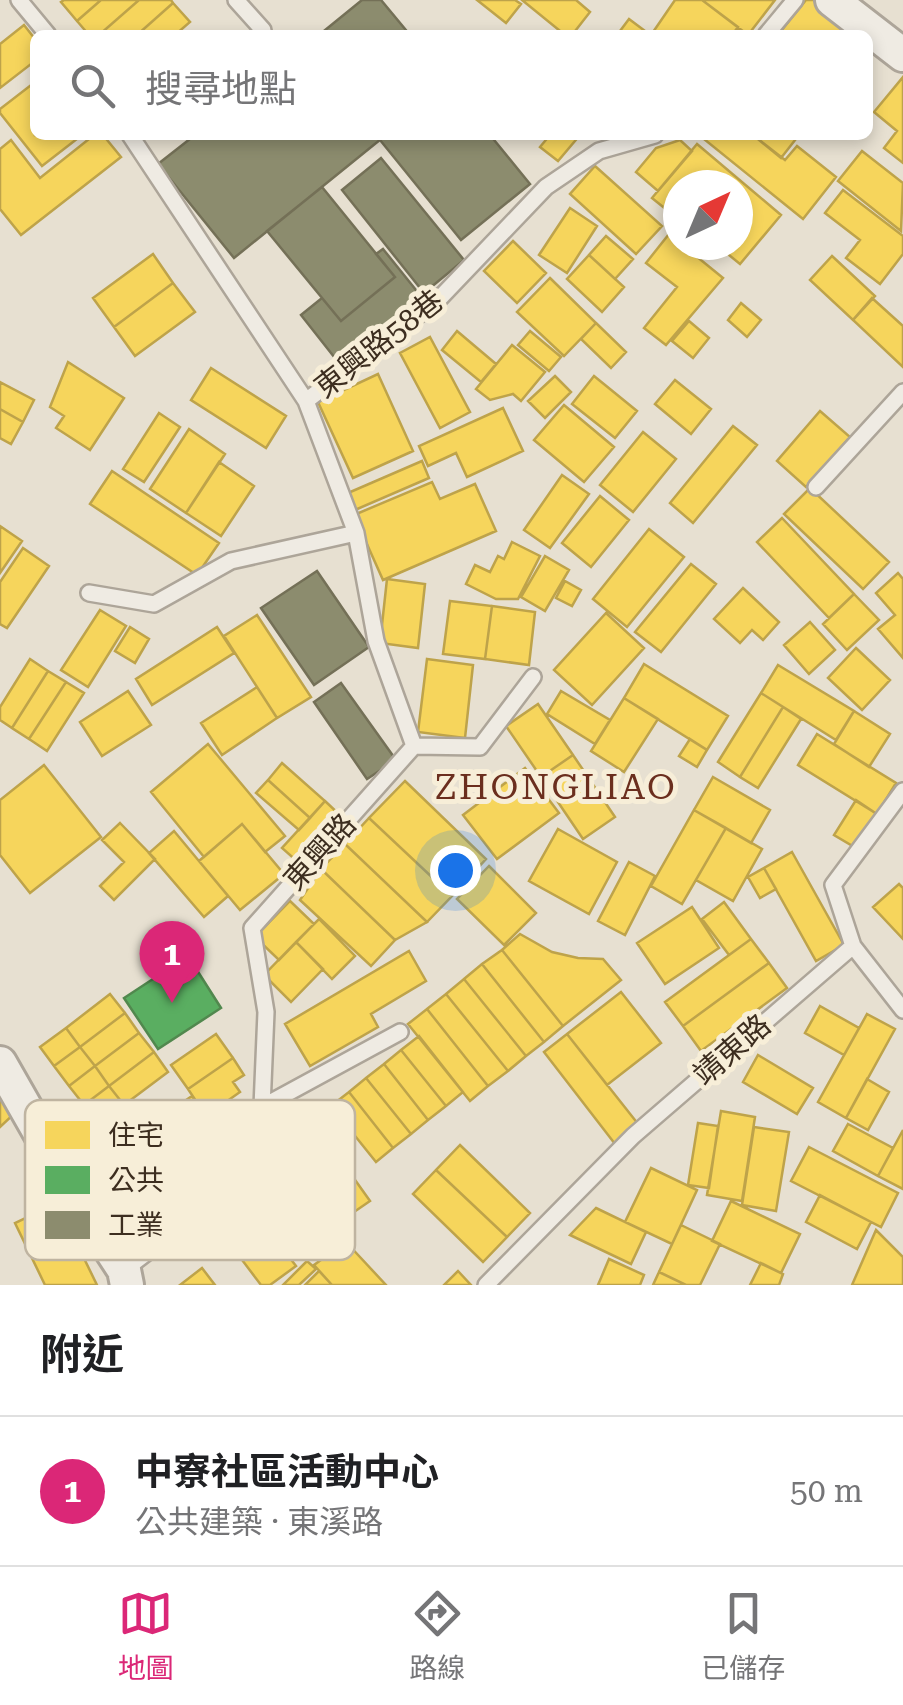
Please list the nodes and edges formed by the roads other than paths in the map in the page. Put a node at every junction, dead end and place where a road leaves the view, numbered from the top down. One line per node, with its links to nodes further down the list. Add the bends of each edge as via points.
1 (20, 0): 5 (lane)
2 (236, 0): 6 (lane)
3 (795, 0): 7 (lane)
4 (832, 0): 8 (street)
5 (44, 30)
6 (263, 30)
7 (770, 30)
8 (871, 30)
9 (873, 32): 10 (street)
10 (903, 55)
11 (133, 140): 14 (lane, 東興路58巷)
12 (638, 140): 14 (lane, 東興路58巷, via 599,151 546,187 440,299)
13 (903, 392): 15 (lane)
14 (306, 400): 16 (lane)
15 (816, 487)
16 (356, 534): 17 (lane, via 230,561 154,604); 19 (lane, via 376,641)
17 (90, 593)
18 (532, 677): 19 (lane, via 480,747)
19 (414, 746): 25 (lane, 東興路, via 252,928 266,1012)
20 (903, 792): 21 (lane, via 833,884)
21 (853, 946): 22 (lane); 30 (lane, 靖東路, via 633,1136)
22 (903, 1010)
23 (400, 1032): 26 (lane)
24 (0, 1063): 27 (street)
25 (262, 1100)
26 (273, 1100)
27 (25, 1106)
28 (146, 1260): 29 (lane, 東興路)
29 (125, 1278)
30 (486, 1285)

